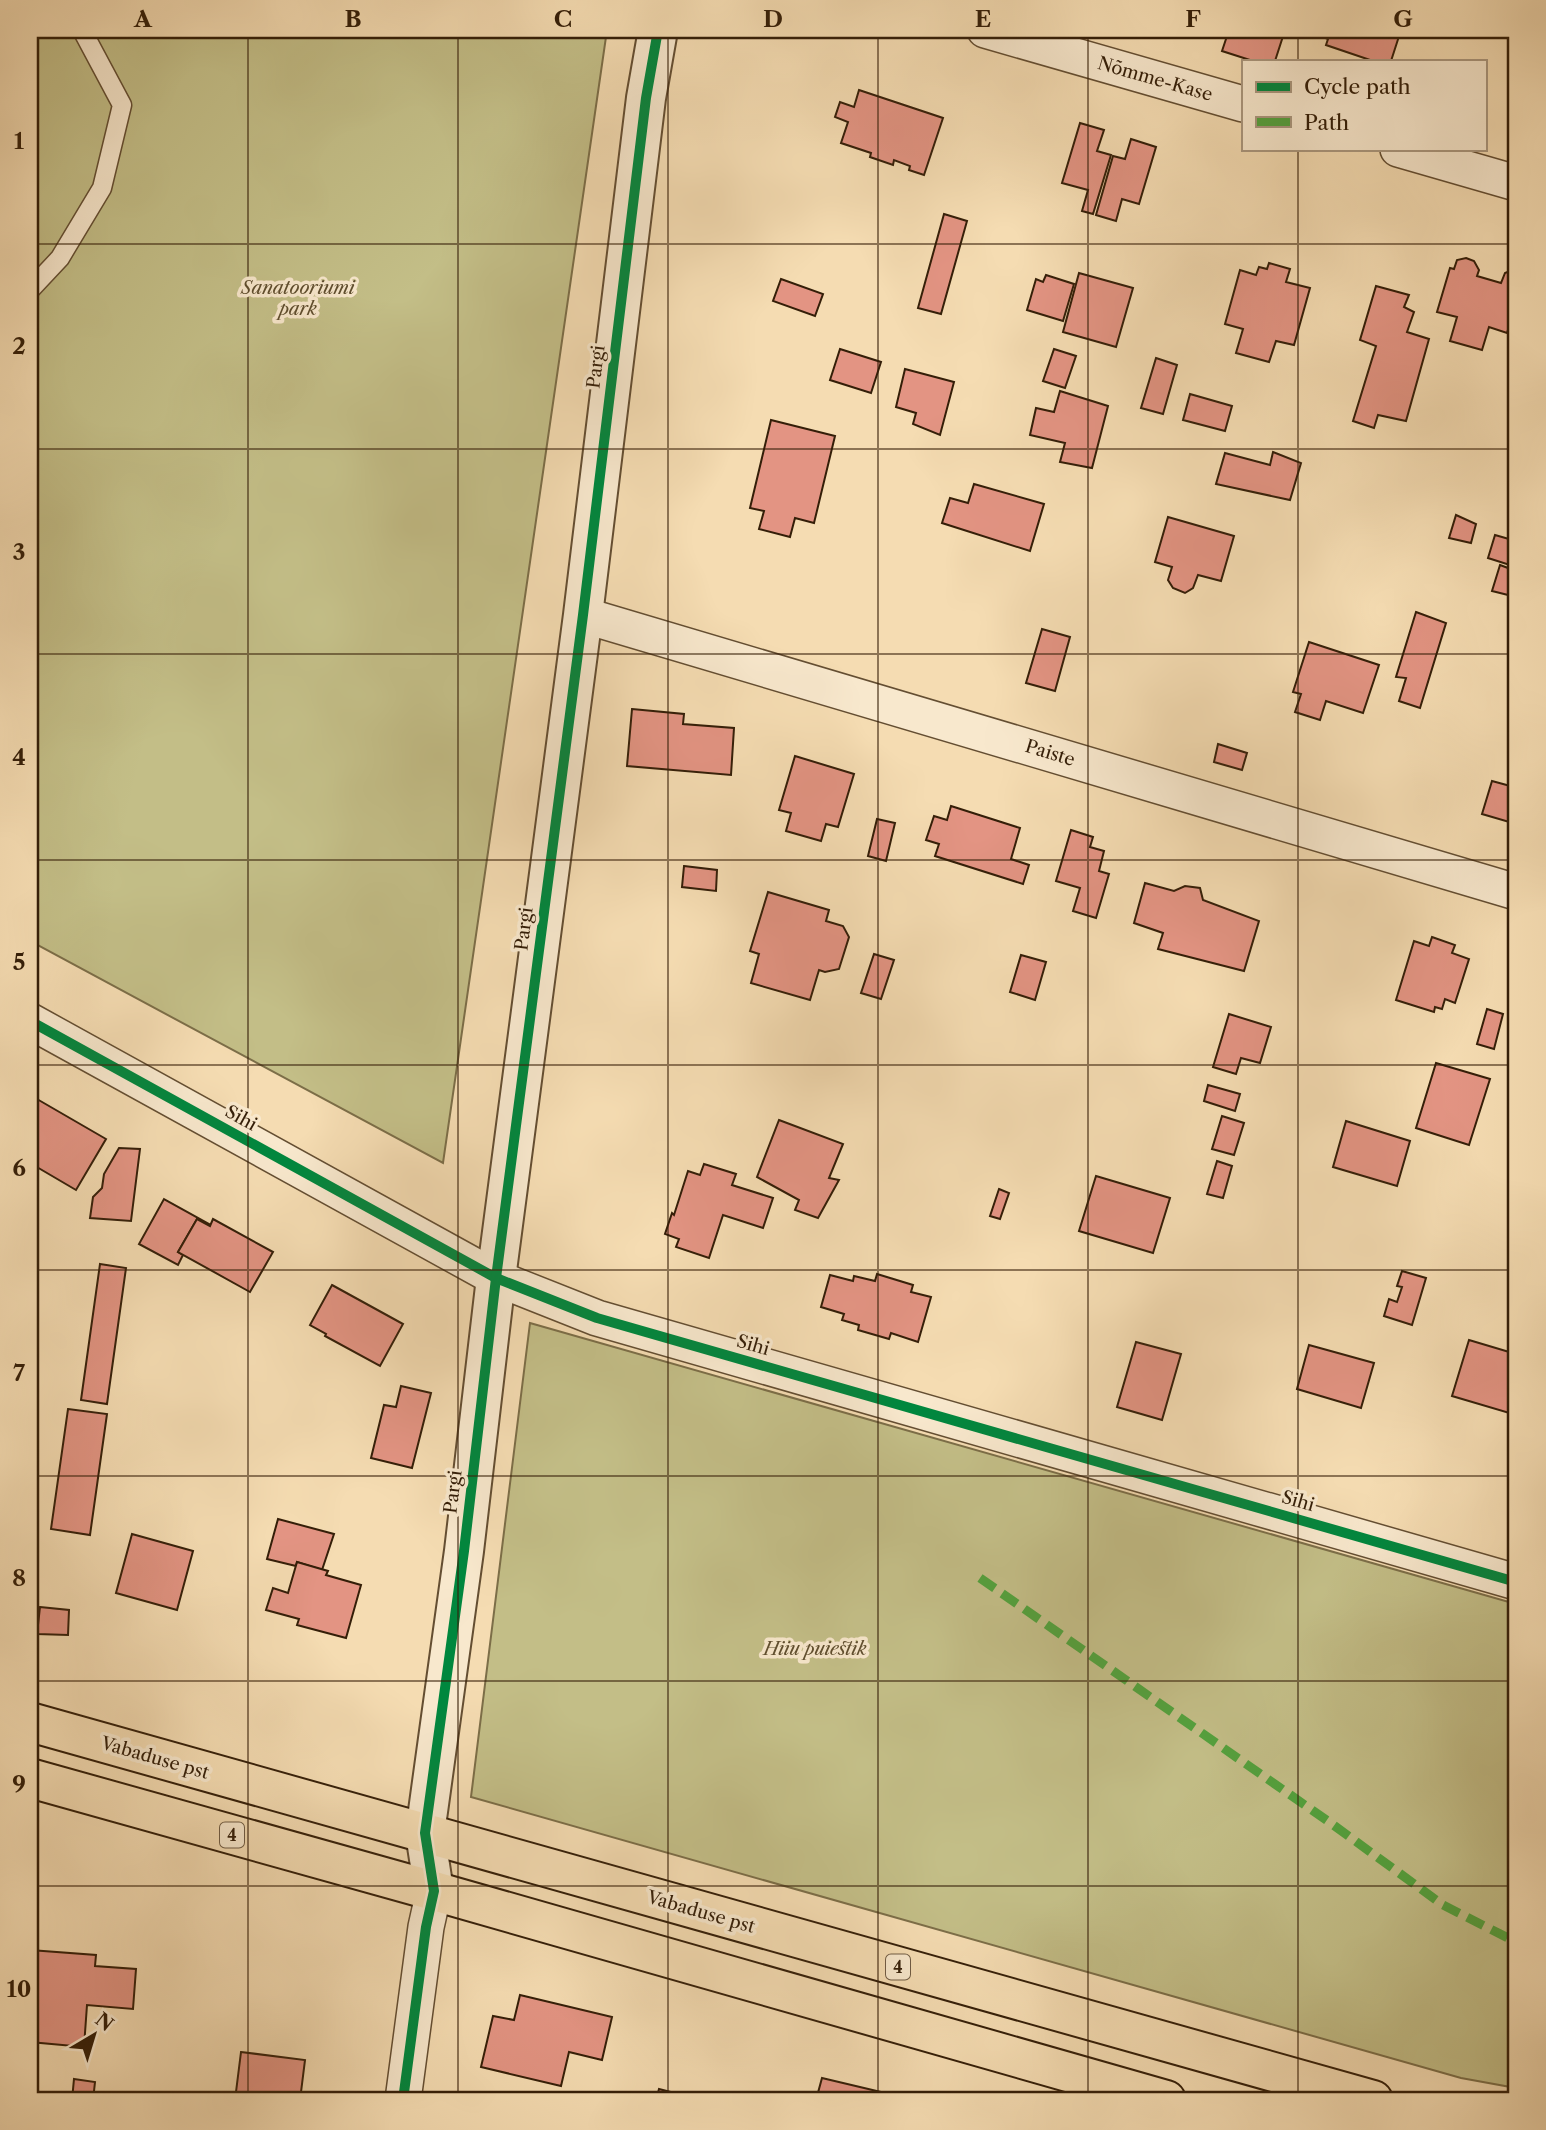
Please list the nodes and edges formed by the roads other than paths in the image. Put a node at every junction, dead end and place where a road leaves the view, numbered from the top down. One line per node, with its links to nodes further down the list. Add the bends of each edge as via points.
1 (82, 30): 7 (lane, via 122,105 102,188 60,258)
2 (658, 30): 8 (street, Pargi)
3 (985, 30): 4 (street, Nõmme-Kase)
4 (1242, 104)
5 (1401, 150): 6 (street)
6 (1516, 183)
7 (30, 290)
8 (583, 615): 9 (street, Paiste); 11 (street, Pargi)
9 (1516, 892)
10 (30, 1021): 11 (street, Sihi)
11 (496, 1278): 12 (street, Sihi, via 597,1318); 15 (street, Pargi)
12 (1516, 1582)
13 (30, 1722): 15 (highway, Vabaduse pst / 4)
14 (30, 1778): 16 (highway, 4)
15 (425, 1833): 16 (street, Pargi); 19 (highway, Vabaduse pst / 4)
16 (434, 1891): 17 (street); 18 (highway, 4)
17 (403, 2100)
18 (1166, 2100)
19 (1373, 2100)

